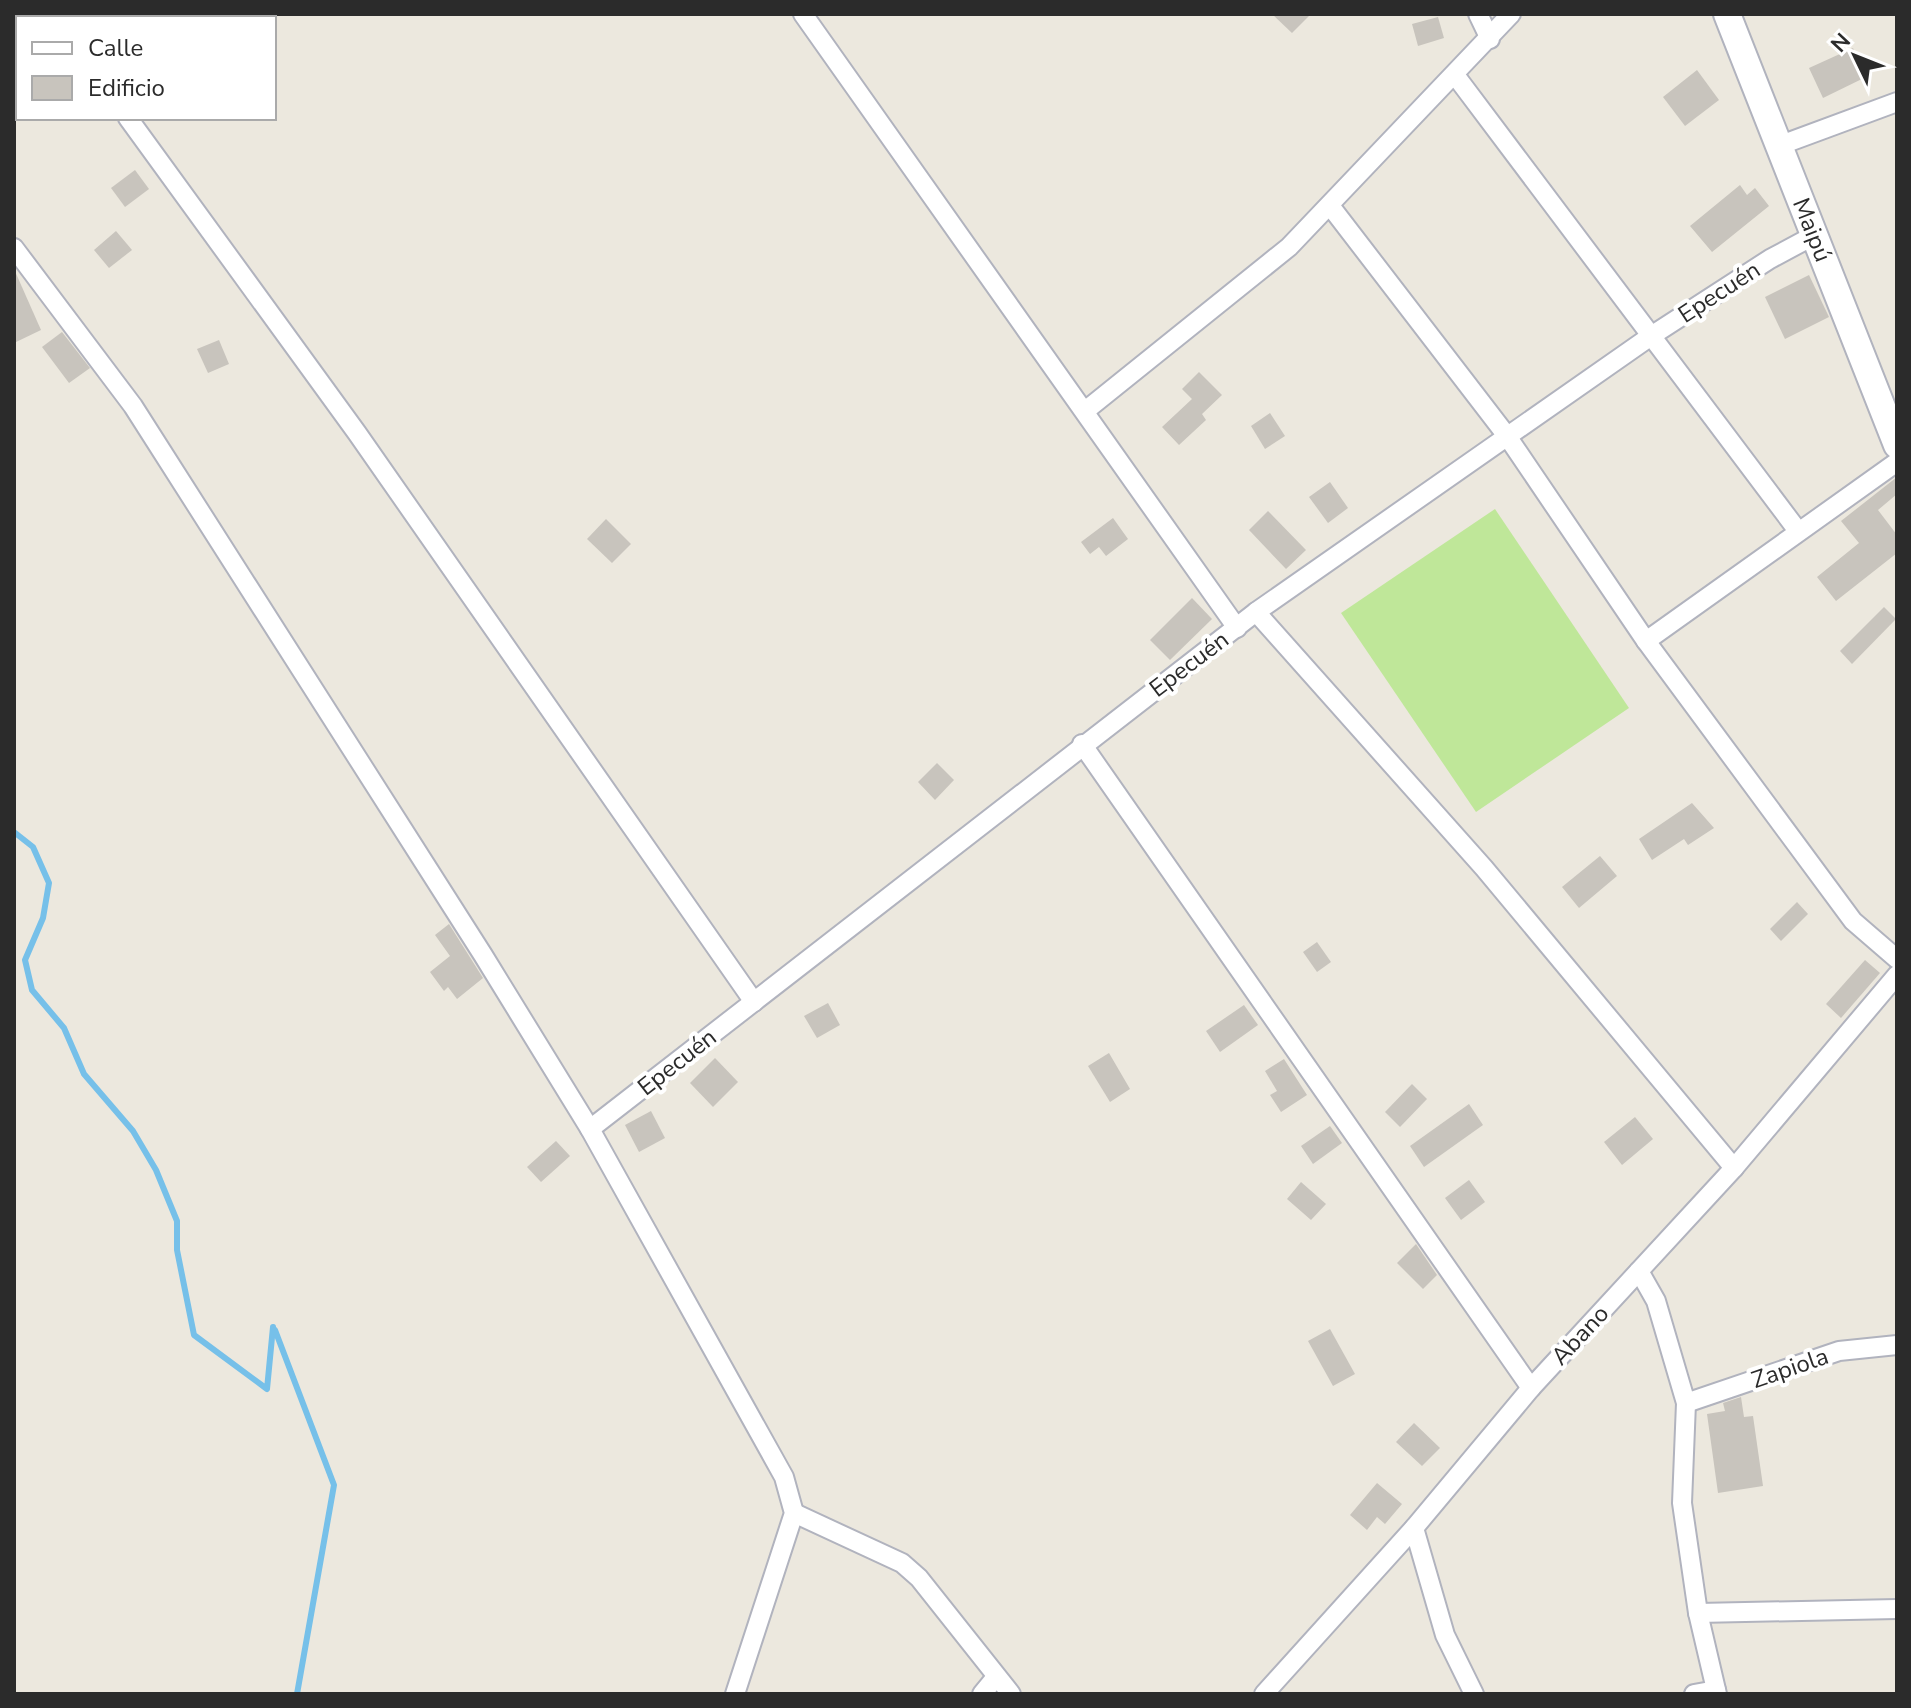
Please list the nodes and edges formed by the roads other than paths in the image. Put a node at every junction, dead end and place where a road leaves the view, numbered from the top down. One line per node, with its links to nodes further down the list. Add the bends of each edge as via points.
1 (803, 14): 14 (street)
2 (1478, 14): 5 (street)
3 (1511, 14): 5 (street)
4 (1727, 14): 9 (main road, Maipú)
5 (1490, 39): 6 (street)
6 (1455, 75): 10 (street); 13 (street)
7 (1897, 102): 9 (street)
8 (129, 120): 25 (street, via 357,433)
9 (1778, 146): 11 (main road, Maipú)
10 (1331, 207): 14 (street); 15 (street)
11 (1813, 236): 13 (street, Epecuén); 16 (main road, Maipú)
12 (14, 248): 26 (street, via 133,406)
13 (1651, 336): 15 (street, Epecuén); 18 (street)
14 (1085, 411): 20 (street)
15 (1507, 436): 19 (street, Epecuén); 21 (street)
16 (1897, 445)
17 (1897, 462): 18 (street)
18 (1798, 531): 21 (street)
19 (1256, 612): 20 (street, Epecuén); 27 (street, via 1484,868)
20 (1237, 628): 22 (street, Epecuén)
21 (1646, 641): 23 (street, via 1853,921)
22 (1082, 744): 25 (street, Epecuén); 30 (street)
23 (1897, 959)
24 (1897, 975): 27 (street, Abano)
25 (754, 1002): 26 (street, Epecuén)
26 (590, 1129): 32 (street, via 784,1477)
27 (1734, 1168): 28 (street, Abano)
28 (1639, 1271): 30 (street, Abano); 31 (street, via 1656,1301)
29 (1897, 1345): 31 (street, Zapiola, via 1839,1351)
30 (1531, 1388): 33 (street, Abano)
31 (1686, 1403): 35 (street, via 1682,1503)
32 (794, 1513): 36 (street, via 902,1563); 38 (street)
33 (1414, 1528): 41 (street, Abano); 42 (street, via 1445,1635)
34 (1897, 1609): 35 (street)
35 (1698, 1613): 37 (street)
36 (996, 1677): 39 (street); 40 (street)
37 (1716, 1692): 43 (street)
38 (735, 1694)
39 (982, 1694)
40 (1011, 1694)
41 (1264, 1694)
42 (1474, 1694)
43 (1694, 1694)

